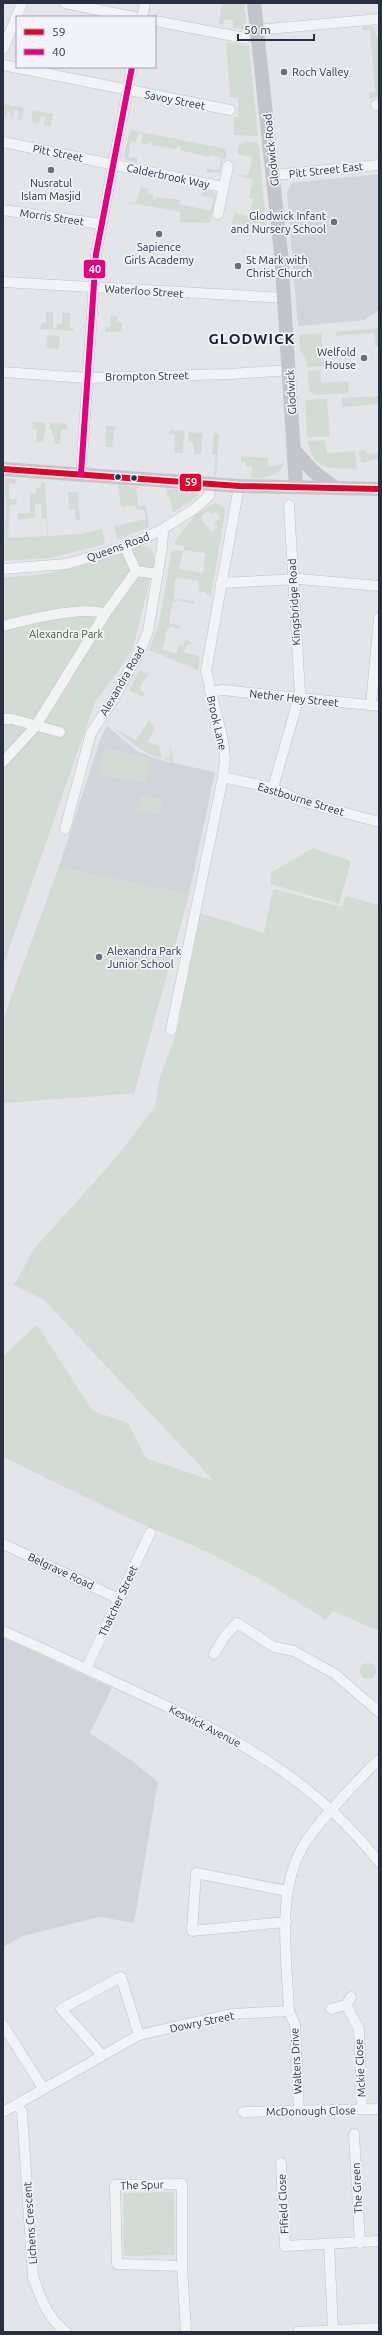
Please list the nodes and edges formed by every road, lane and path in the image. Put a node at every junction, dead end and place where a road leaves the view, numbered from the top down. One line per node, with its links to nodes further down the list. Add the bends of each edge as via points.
1 (22, 3): 5 (street)
2 (65, 3): 6 (street)
3 (145, 3): 7 (street)
4 (254, 3): 11 (main road, Glodwick Road)
5 (17, 16)
6 (129, 16)
7 (142, 16)
8 (16, 18): 13 (street)
9 (379, 19): 11 (street)
10 (156, 21): 12 (street)
11 (257, 30): 24 (main road, Glodwick Road)
12 (245, 38)
13 (3, 49)
14 (3, 65): 15 (street, Savoy Street)
15 (16, 68)
16 (17, 68): 18 (street, Savoy Street)
17 (132, 68): 18 (street)
18 (128, 91): 19 (street, Savoy Street); 21 (street)
19 (230, 110)
20 (3, 142): 21 (street, Pitt Street)
21 (114, 165): 25 (street, Calderbrook Way); 28 (street)
22 (379, 165): 24 (street, Pitt Street East)
23 (228, 166): 25 (street, Calderbrook Way)
24 (274, 175): 31 (main road, Glodwick Road)
25 (223, 187): 27 (street, Calderbrook Way)
26 (3, 210): 28 (street, Morris Street)
27 (218, 214)
28 (101, 224): 30 (street)
29 (3, 282): 30 (street, Waterloo Street)
30 (93, 288): 31 (street, Waterloo Street); 34 (street)
31 (285, 298): 32 (main road, Glodwick)
32 (290, 370): 34 (street, Brompton Street); 35 (main road, Glodwick)
33 (3, 372): 34 (street, Brompton Street)
34 (87, 378): 37 (street)
35 (295, 455): 40 (main road, Glodwick); 41 (main road, via 289,471); 42 (main road)
36 (3, 470): 37 (main road)
37 (81, 474): 38 (main road)
38 (211, 484): 39 (main road); 45 (street, Queens Road, via 209,496 193,510)
39 (239, 486): 41 (main road); 51 (street, Brook Lane)
40 (296, 486): 41 (main road); 42 (main road)
41 (273, 487)
42 (334, 487): 43 (main road)
43 (379, 489)
44 (289, 505): 50 (street, Kingsbridge Road)
45 (161, 530): 46 (street, Queens Road); 49 (street, Alexandra Road, via 163,534)
46 (125, 546): 47 (street, Queens Road, via 66,564); 48 (street)
47 (3, 569)
48 (136, 571): 49 (street); 53 (street)
49 (158, 574): 66 (street, Alexandra Road, via 148,631 141,650 90,733)
50 (293, 579): 51 (street); 52 (street); 57 (street, Kingsbridge Road)
51 (221, 583): 56 (street, Brook Lane, via 206,672)
52 (379, 586)
53 (105, 614): 55 (street, via 92,612 58,615); 60 (street)
54 (379, 618): 58 (street)
55 (3, 626)
56 (210, 692): 57 (street, Nether Hey Street, via 222,690); 63 (street, Brook Lane, via 223,741)
57 (299, 698): 58 (street, Nether Hey Street); 64 (street, Kingsbridge Road)
58 (375, 705)
59 (3, 719): 60 (street, via 12,719)
60 (35, 727): 61 (street); 62 (street)
61 (60, 732)
62 (3, 762)
63 (223, 777): 64 (street, Eastbourne Street); 67 (street, Brook Lane)
64 (273, 788): 65 (street, Eastbourne Street, via 301,801)
65 (379, 822)
66 (65, 829)
67 (171, 1030)
68 (150, 1534): 70 (street, Thatcher Street)
69 (3, 1544): 70 (street, Belgrave Road)
70 (119, 1599): 73 (street, Thatcher Street)
71 (3, 1631): 73 (street, Keswick Avenue)
72 (214, 1654): 74 (street, via 225,1636 238,1623 274,1647 294,1651 335,1674)
73 (86, 1669): 76 (street, Keswick Avenue, via 197,1720 250,1749 284,1770)
74 (379, 1712)
75 (379, 1760): 76 (street, Walters Drive)
76 (332, 1810): 77 (street, Keswick Avenue, via 361,1839); 78 (street, Walters Drive, via 308,1838 294,1866)
77 (379, 1862)
78 (287, 1891): 79 (street, Walters Drive); 79 (street, via 196,1873 192,1931)
79 (286, 1922): 81 (street, Walters Drive)
80 (331, 2009): 88 (street, Mckie Close, via 349,2001 359,2029)
81 (289, 2011): 83 (street, Dowry Street, via 231,2014); 89 (street, Walters Drive, via 295,2025)
82 (3, 2025): 85 (street)
83 (139, 2035): 84 (street, Dowry Street); 84 (street, via 121,1977 61,2009)
84 (102, 2054): 85 (street, Dowry Street)
85 (43, 2088): 86 (street, Dowry Street)
86 (17, 2104): 90 (street, Dowry Street); 100 (street, Lichens Crescent, via 22,2112 33,2277 41,2301)
87 (379, 2109): 88 (street, McDonough Close)
88 (362, 2110): 89 (street, McDonough Close)
89 (299, 2111): 91 (street, McDonough Close)
90 (3, 2112)
91 (243, 2112)
92 (354, 2134): 95 (street, The Green)
93 (281, 2163): 96 (street, Fifield Close, via 285,2246)
94 (379, 2241): 95 (street)
95 (360, 2243): 96 (street)
96 (329, 2244): 99 (street)
97 (182, 2266): 97 (street, The Spur, via 182,2184 115,2186 117,2264); 101 (street, The Spur)
98 (379, 2328): 99 (street)
99 (333, 2329): 102 (street)
100 (66, 2332)
101 (186, 2332)
102 (298, 2332)

